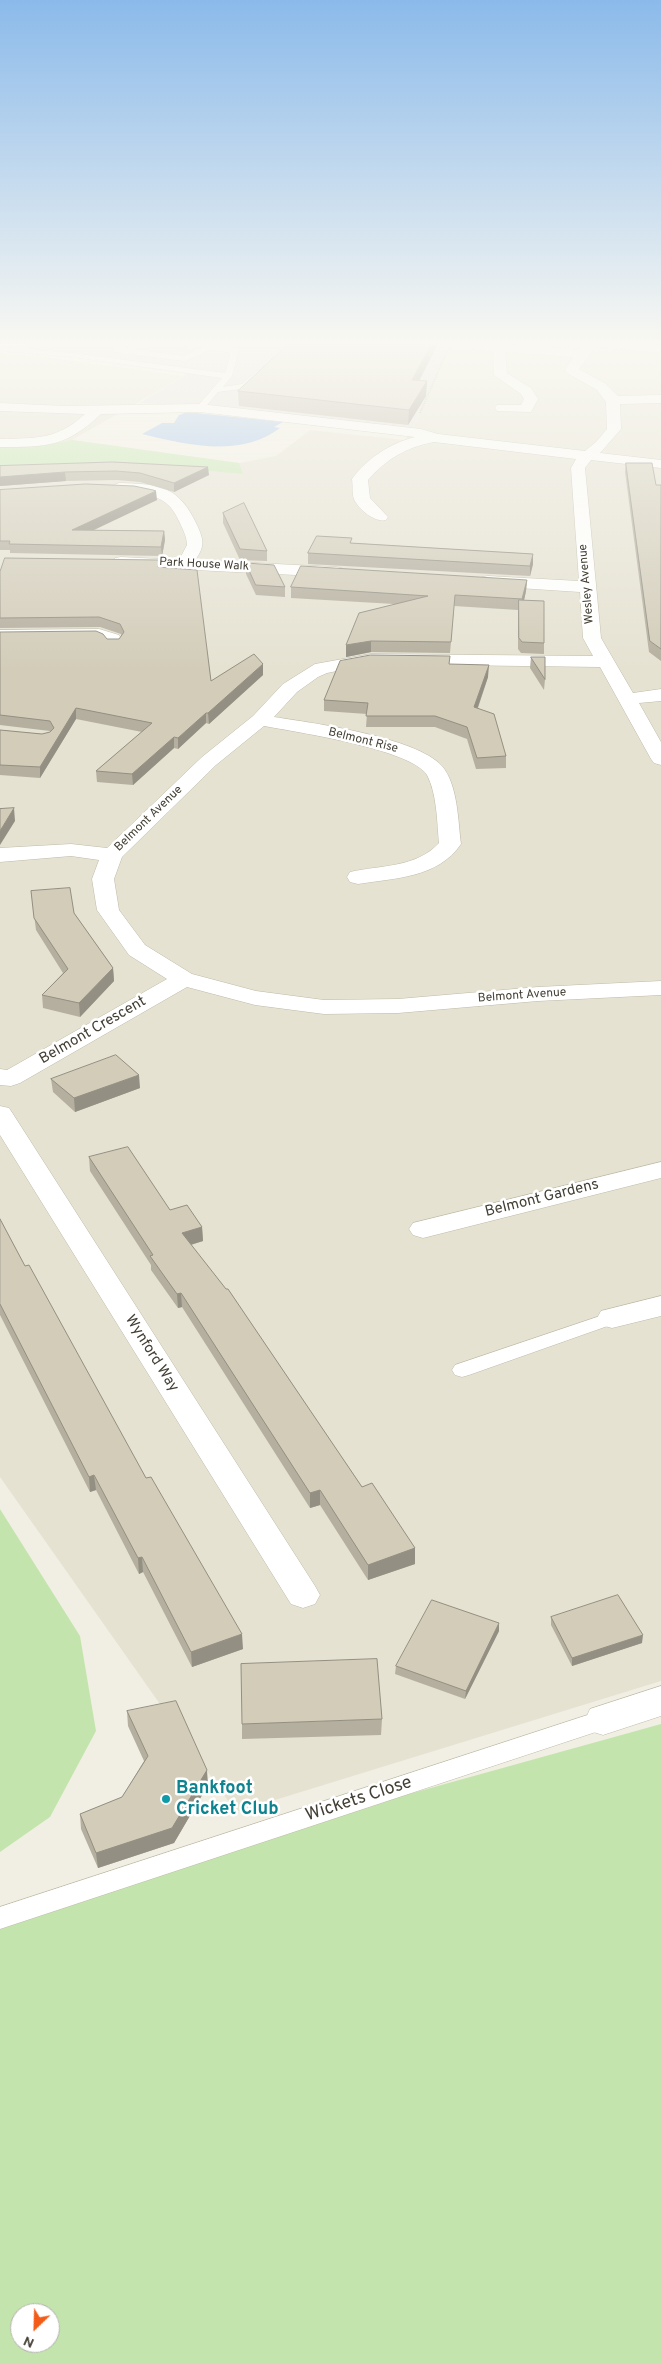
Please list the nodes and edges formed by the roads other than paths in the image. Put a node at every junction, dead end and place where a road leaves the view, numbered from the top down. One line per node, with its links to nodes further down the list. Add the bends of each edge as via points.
1 (395, 450): 7 (street, via 372,465 360,479 362,499)
2 (550, 450): 4 (street)
3 (593, 450): 4 (street)
4 (587, 455): 5 (street); 12 (street, Wesley Avenue, via 578,468)
5 (661, 464)
6 (106, 488): 9 (street, via 144,491 172,498 181,508 197,542)
7 (380, 517)
8 (100, 561): 9 (street, Park House Walk)
9 (185, 564): 10 (street, Park House Walk)
10 (352, 573)
11 (470, 580): 12 (street)
12 (588, 587): 15 (street, Wesley Avenue, via 592,638)
13 (0, 635): 14 (street, via 99,634 113,639)
14 (114, 643)
15 (604, 662): 17 (street, Wesley Avenue); 18 (street, Belmont Avenue, via 355,661 311,672 290,688)
16 (661, 696): 17 (street)
17 (626, 699): 19 (street, Wesley Avenue)
18 (260, 720): 21 (street, Belmont Avenue, via 209,762); 22 (street, Belmont Rise, via 350,737 408,753 434,770 446,808 450,844 437,858 411,869)
19 (661, 759)
20 (0, 854): 21 (street, via 71,850)
21 (112, 855): 23 (street, Belmont Avenue, via 103,879 108,910 137,950)
22 (358, 877)
23 (184, 980): 24 (street, Belmont Avenue, via 255,998 324,1008); 25 (street, Belmont Crescent)
24 (661, 988)
25 (4, 1080)
26 (0, 1114): 32 (street, Wynford Way)
27 (661, 1170): 28 (street, Belmont Gardens)
28 (423, 1229)
29 (661, 1306): 30 (street)
30 (612, 1318): 31 (lane)
31 (462, 1370)
32 (303, 1595)
33 (661, 1700): 34 (street, Wickets Close)
34 (604, 1720): 35 (lane, Wickets Close)
35 (0, 1918)

